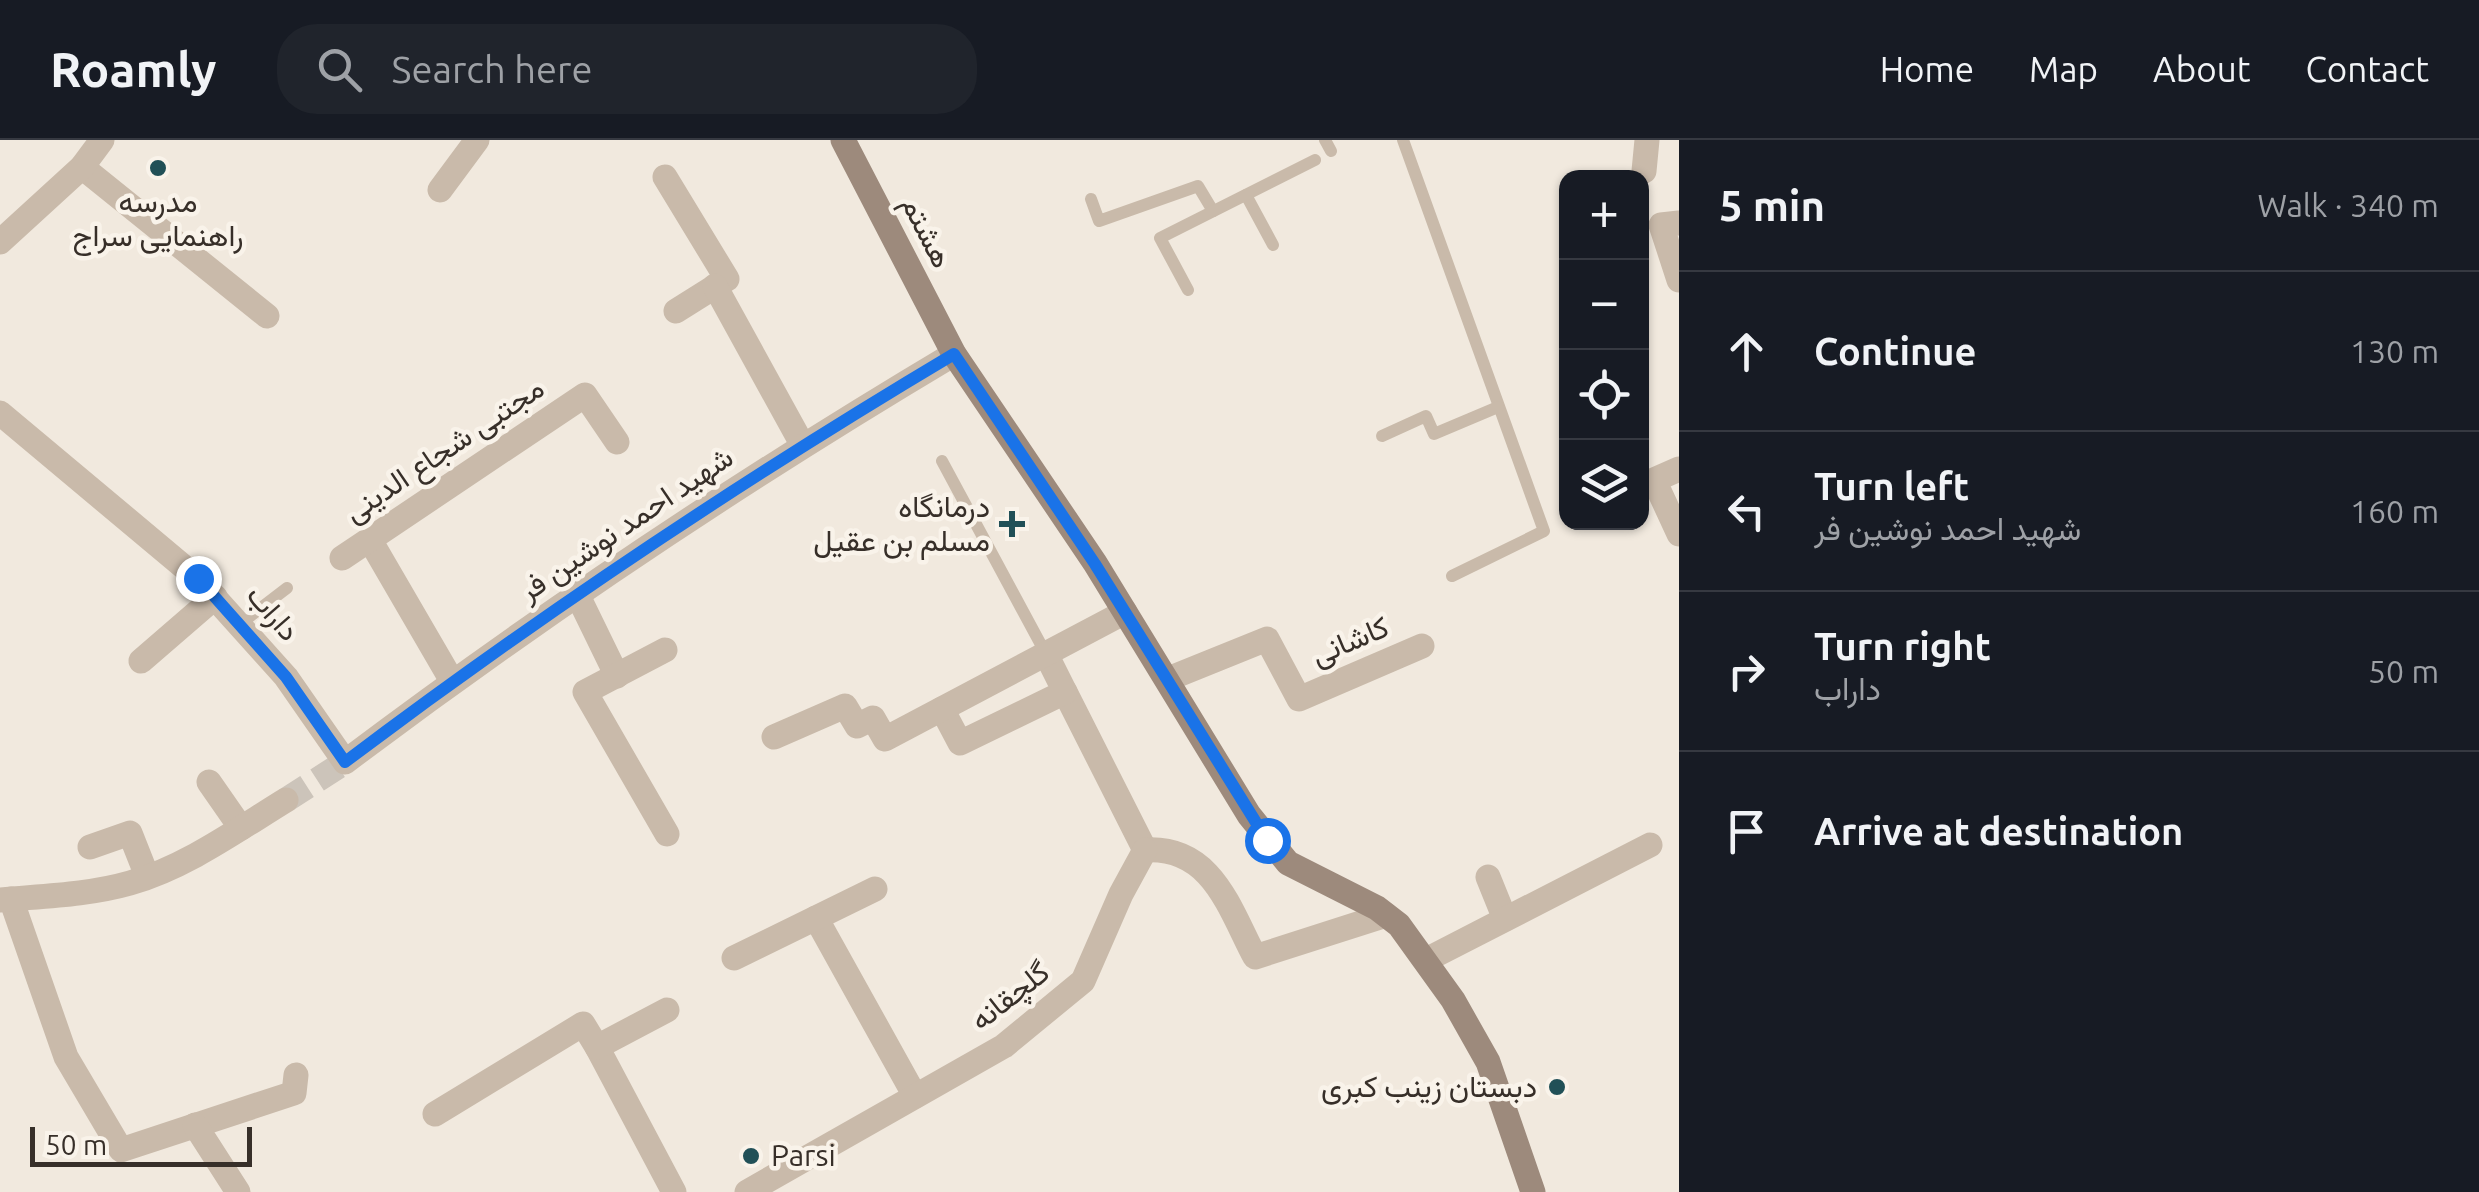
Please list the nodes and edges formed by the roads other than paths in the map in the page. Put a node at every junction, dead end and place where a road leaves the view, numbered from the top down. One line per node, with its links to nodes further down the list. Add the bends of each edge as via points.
1 (102, 140): 7 (street)
2 (477, 140): 10 (street)
3 (843, 140): 22 (street, هشتم)
4 (1403, 140): 23 (lane)
5 (1647, 140): 8 (street)
6 (1314, 160): 11 (lane)
7 (82, 167): 15 (street); 21 (street)
8 (1644, 170)
9 (665, 177): 18 (street, via 727,279)
10 (440, 190)
11 (1246, 194): 13 (lane); 16 (lane)
12 (1091, 199): 13 (lane, via 1098,221 1198,186)
13 (1212, 212): 19 (lane, via 1160,238)
14 (1679, 224): 17 (street, via 1661,225)
15 (0, 242)
16 (1273, 244)
17 (1679, 280)
18 (715, 286): 20 (street); 27 (street)
19 (1188, 290)
20 (676, 311)
21 (267, 316)
22 (954, 354): 27 (street, شهید احمد نوشین فر); 37 (street, هشتم)
23 (1498, 407): 25 (lane, via 1434,434 1426,416); 33 (lane, via 1544,531)
24 (0, 414): 36 (street, داراب)
25 (1382, 436)
26 (617, 442): 31 (street, مجتبی شجاع الدینی, via 584,395)
27 (802, 444): 35 (street, شهید احمد نوشین فر)
28 (942, 461): 41 (lane)
29 (1679, 469): 30 (street, via 1654,480)
30 (1679, 534)
31 (370, 540): 32 (street, مجتبی شجاع الدینی); 45 (street)
32 (342, 558)
33 (1452, 576)
34 (287, 588): 38 (lane)
35 (578, 596): 43 (street); 45 (street, شهید احمد نوشین فر)
36 (215, 597): 38 (street, داراب); 42 (street)
37 (1125, 612): 41 (street); 44 (street, هشتم)
38 (240, 624): 49 (street, داراب)
39 (1422, 646): 44 (street, کاشانی, via 1299,699 1267,639)
40 (665, 650): 43 (street)
41 (1046, 654): 46 (street); 47 (street)
42 (141, 661)
43 (617, 676): 53 (street, via 586,692)
44 (1168, 679): 61 (street, هشتم, via 1249,816 1288,862)
45 (452, 682): 49 (street, شهید احمد نوشین فر)
46 (1066, 692): 47 (street, via 960,743); 56 (street)
47 (942, 709): 48 (street, via 885,739 873,718 857,726 845,706)
48 (774, 737)
49 (345, 762)
50 (209, 782): 52 (street)
51 (286, 800): 52 (street)
52 (241, 828): 57 (street)
53 (667, 834)
54 (1650, 845): 63 (street)
55 (90, 847): 57 (street, via 130,833)
56 (1145, 850): 61 (street, via 1163,849 1206,870 1255,957); 69 (street, گلچقانه, via 1083,980 1004,1046)
57 (147, 876): 60 (street, via 92,891)
58 (1488, 877): 63 (street)
59 (875, 889): 62 (street)
60 (5, 900): 71 (street, via 66,1058 121,1150)
61 (1386, 915): 65 (street, هشتم)
62 (816, 918): 64 (street); 69 (street)
63 (1504, 919): 65 (street)
64 (734, 958)
65 (1426, 960): 75 (street, هشتم, via 1488,1062)
66 (667, 1010): 67 (street)
67 (597, 1048): 70 (street, via 583,1024); 73 (street)
68 (296, 1075): 71 (street, via 294,1092)
69 (916, 1096): 74 (street, گلچقانه)
70 (434, 1114)
71 (195, 1125): 72 (street)
72 (238, 1192)
73 (674, 1192)
74 (748, 1192)
75 (1533, 1192)

